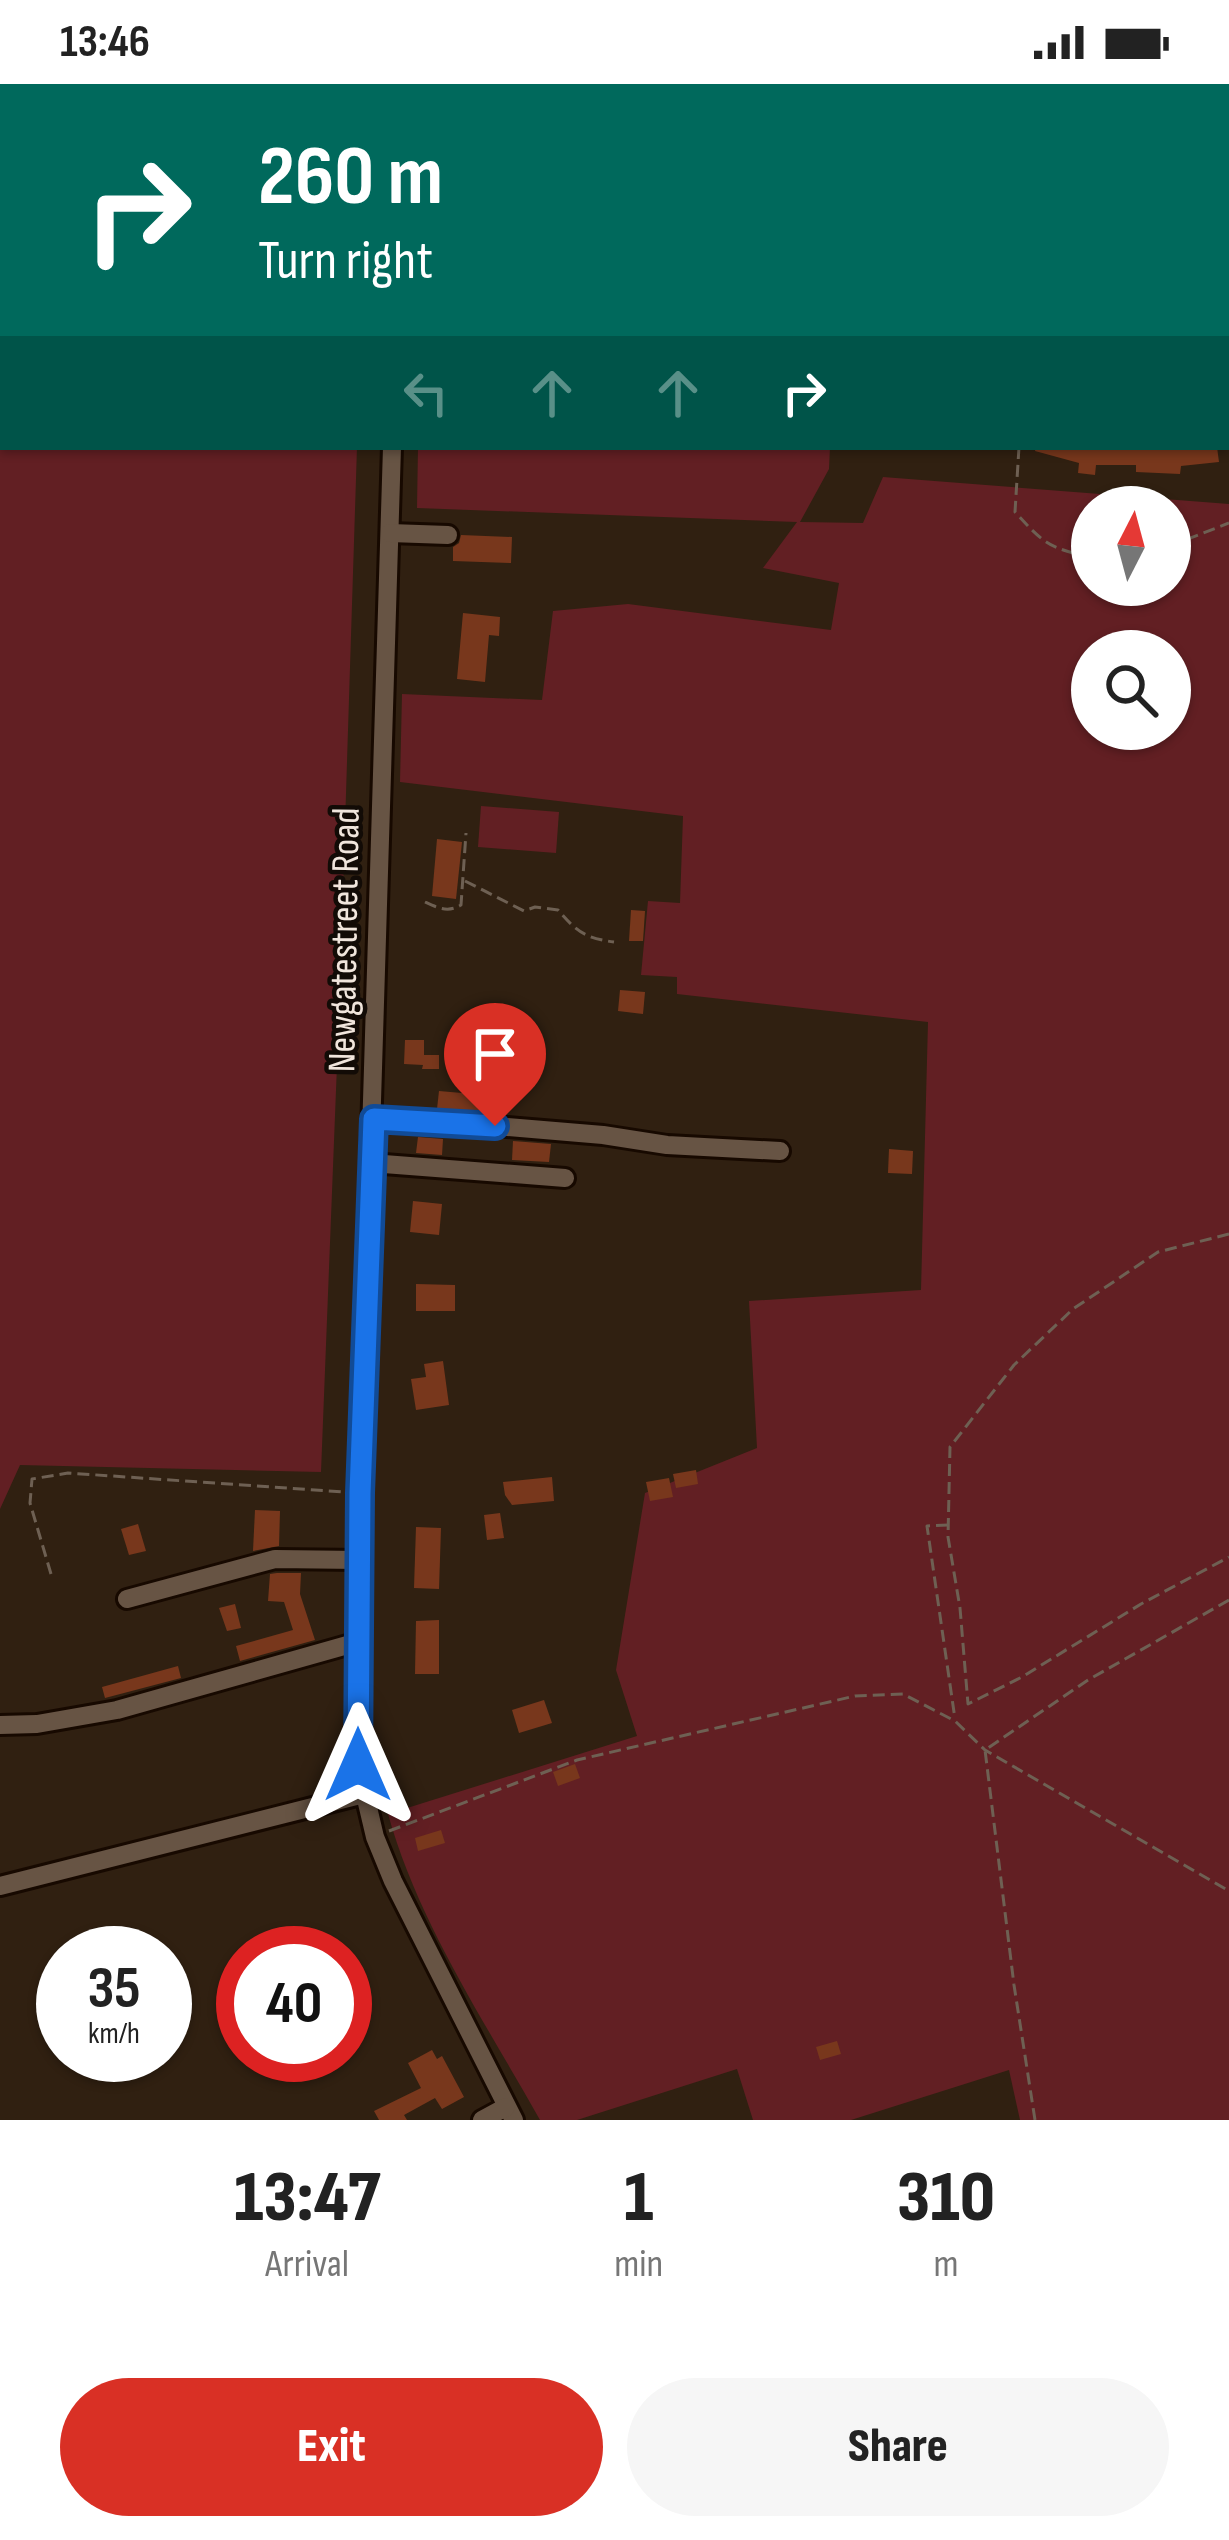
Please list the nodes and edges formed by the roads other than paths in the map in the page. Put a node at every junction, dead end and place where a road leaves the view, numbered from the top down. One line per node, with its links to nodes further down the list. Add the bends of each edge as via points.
1 (392, 450): 2 (street, Newgatestreet Road)
2 (390, 533): 3 (street); 4 (street, Newgatestreet Road)
3 (448, 535)
4 (374, 1119): 5 (street); 6 (street, Newgatestreet Road)
5 (780, 1151)
6 (371, 1163): 7 (street); 8 (street, Newgatestreet Road)
7 (566, 1178)
8 (359, 1560): 9 (street, via 275,1559); 10 (street, Newgatestreet Road)
9 (127, 1599)
10 (358, 1642): 11 (street, via 117,1710); 12 (street, Newgatestreet Road)
11 (0, 1725)
12 (364, 1794): 13 (street); 14 (street, Newgatestreet Road, via 393,1881)
13 (0, 1886)
14 (510, 2113): 15 (street)
15 (482, 2120)

